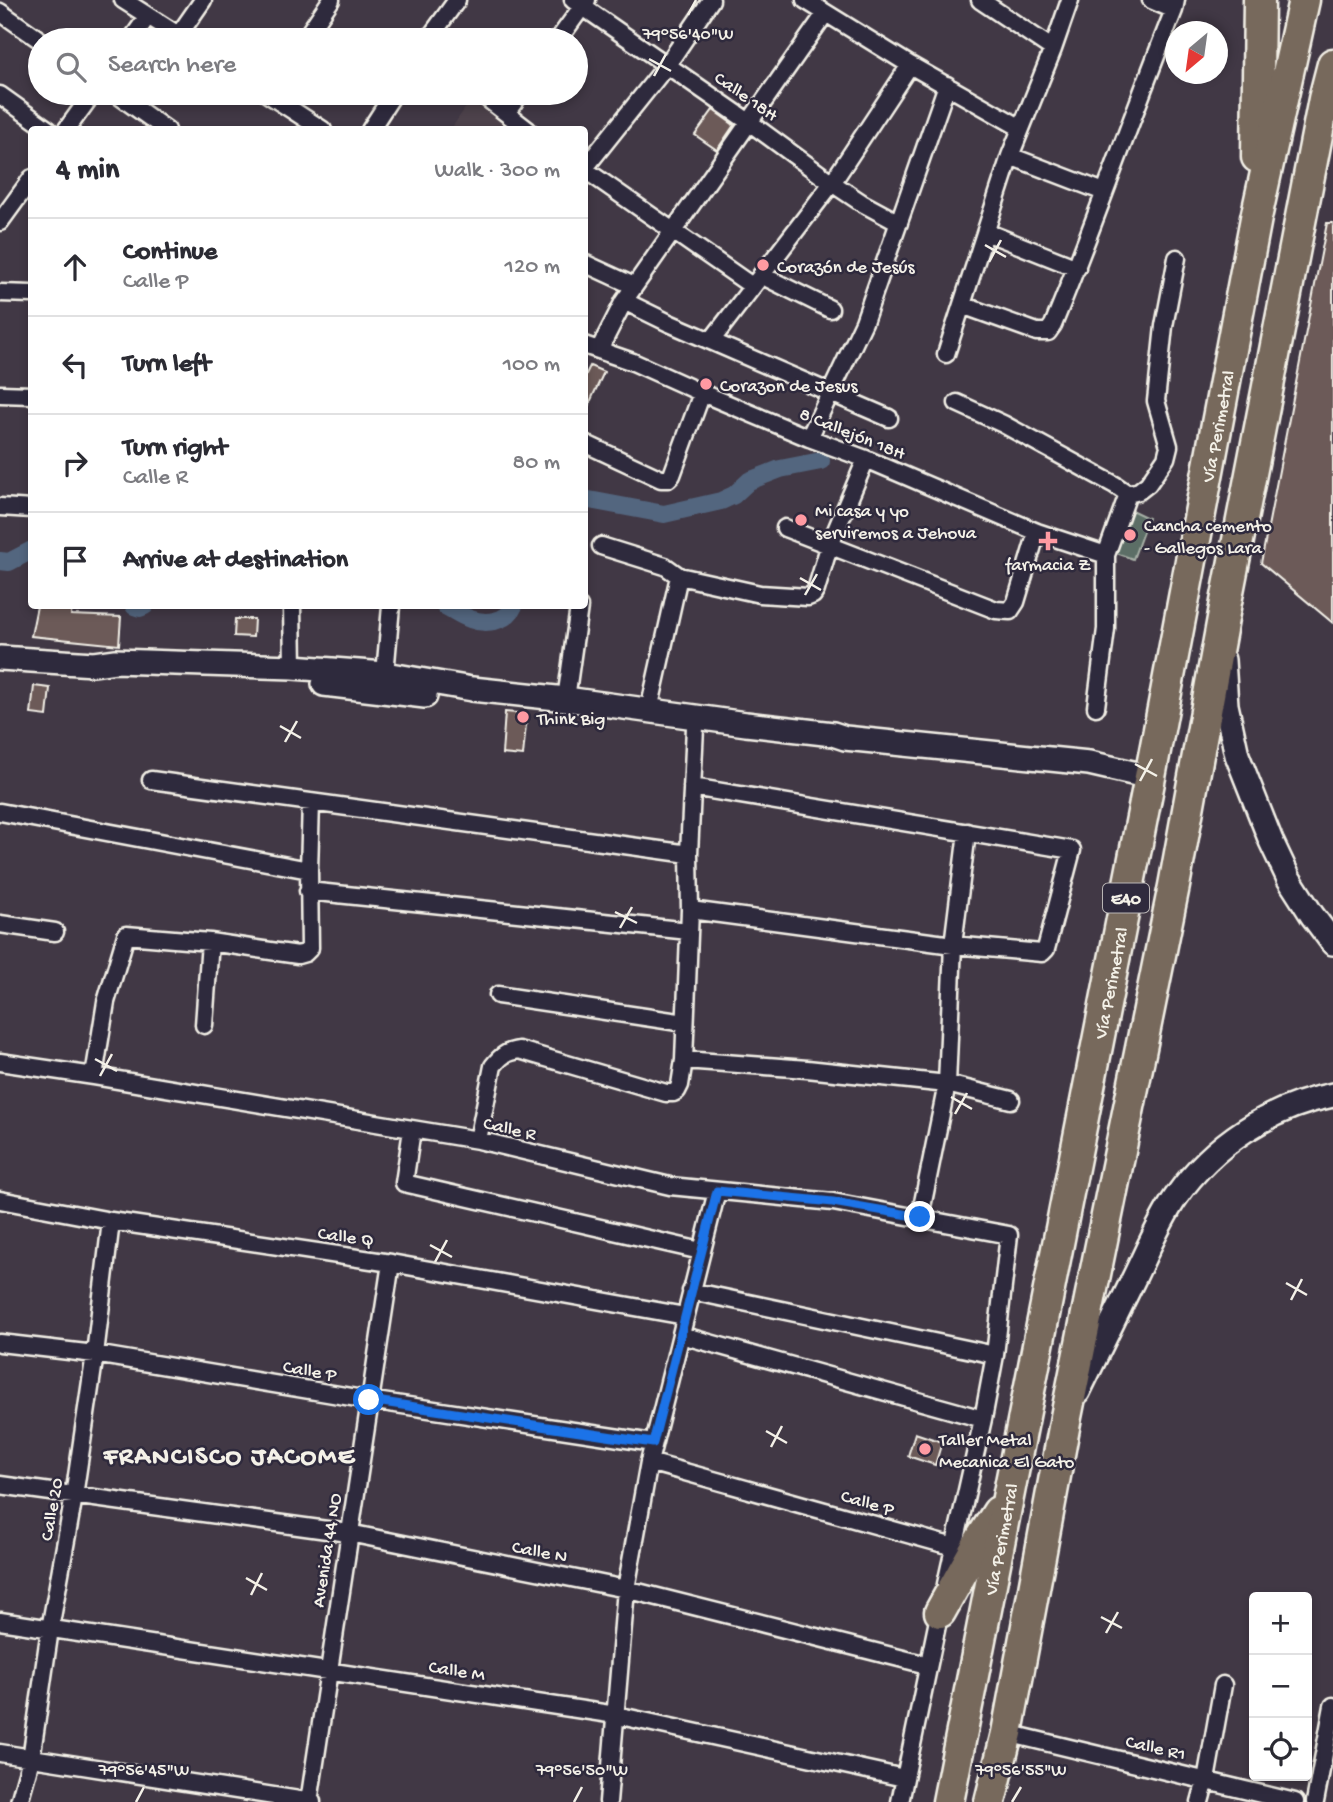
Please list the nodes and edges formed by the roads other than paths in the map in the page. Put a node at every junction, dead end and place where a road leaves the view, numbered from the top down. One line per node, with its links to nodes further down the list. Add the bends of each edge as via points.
1 (123, 0): 16 (street)
2 (203, 0): 19 (street)
3 (331, 0): 20 (street)
4 (457, 0): 21 (street)
5 (710, 0): 26 (street)
6 (804, 0): 15 (street)
7 (980, 0): 24 (street)
8 (1070, 0): 24 (street)
9 (1151, 0): 13 (street)
10 (1259, 0): 53 (highway)
11 (1304, 0): 53 (highway, Vía Perimetral / E40)
12 (581, 2): 22 (street); 26 (street, Calle 18H)
13 (1175, 5): 51 (street)
14 (0, 12): 23 (street)
15 (825, 14): 27 (street); 38 (street)
16 (148, 16): 17 (street); 18 (street)
17 (140, 28)
18 (167, 28)
19 (188, 28)
20 (312, 28)
21 (437, 28)
22 (565, 28)
23 (28, 32)
24 (1053, 49): 45 (street)
25 (1333, 64): 29 (highway, E40)
26 (667, 65): 38 (street, Calle 18H); 47 (street)
27 (910, 65): 28 (street); 50 (street)
28 (947, 85): 45 (street); 54 (street)
29 (1329, 90): 88 (highway, E40)
30 (0, 95): 39 (street)
31 (84, 105): 40 (street)
32 (132, 105): 41 (street)
33 (285, 105): 42 (street)
34 (386, 105): 43 (street)
35 (496, 105): 37 (street)
36 (512, 105): 37 (street)
37 (506, 113): 44 (street)
38 (749, 122): 50 (street, Calle 18H); 55 (street)
39 (43, 126)
40 (69, 126)
41 (161, 126)
42 (317, 126)
43 (373, 126)
44 (523, 126)
45 (1021, 128): 46 (street)
46 (1010, 156): 51 (street); 56 (street)
47 (588, 165)
48 (588, 171): 55 (street)
49 (28, 183): 52 (street)
50 (832, 183): 54 (street, Calle 18H); 60 (street)
51 (1104, 192): 59 (street)
52 (3, 213)
53 (1256, 218): 102 (highway, Vía Perimetral / E40)
54 (899, 223): 71 (street, via 864,322)
55 (673, 230): 60 (street); 61 (street)
56 (986, 232): 59 (street); 65 (street)
57 (1177, 258): 79 (street, via 1156,401 1168,446 1166,458 1148,484)
58 (588, 265): 61 (street)
59 (1077, 268): 65 (street, via 1053,325 1045,333)
60 (756, 281): 66 (street); 67 (street)
61 (634, 286): 64 (street)
62 (0, 293): 63 (street)
63 (28, 294)
64 (624, 301): 67 (street); 68 (street)
65 (962, 305): 69 (street)
66 (830, 309)
67 (711, 341): 71 (street)
68 (592, 347): 70 (street, 8 Callejón 18H)
69 (946, 354)
70 (702, 393): 76 (street, 8 Callejón 18H); 77 (street, via 668,479)
71 (831, 393): 75 (street); 76 (street)
72 (0, 394): 73 (street)
73 (28, 395)
74 (957, 403): 79 (street)
75 (889, 418)
76 (809, 438): 78 (street, 8 Callejón 18H)
77 (588, 445)
78 (866, 460): 83 (street, 8 Callejón 18H); 85 (street)
79 (1128, 494): 86 (street)
80 (0, 507): 81 (street)
81 (28, 509)
82 (785, 528): 85 (street)
83 (1037, 532): 85 (street, via 1010,611 996,610); 86 (street, 8 Callejón 18H)
84 (601, 547): 87 (street, via 665,566)
85 (830, 547): 87 (street, via 816,590 808,597 760,594)
86 (1107, 555): 98 (street, via 1106,629)
87 (679, 576): 99 (street)
88 (1226, 602): 116 (street, via 1226,705 1237,755 1289,879); 142 (highway, E40, via 1174,886)
89 (292, 609): 94 (street)
90 (391, 609): 95 (street)
91 (579, 609): 97 (street)
92 (0, 658): 93 (street)
93 (94, 664): 94 (street); 96 (street, via 117,671)
94 (293, 667): 95 (street)
95 (385, 674): 96 (street)
96 (471, 695): 97 (street); 100 (street)
97 (566, 699): 99 (street)
98 (1096, 707)
99 (649, 710): 101 (street)
100 (695, 727): 101 (street, via 831,743); 104 (street)
101 (845, 738): 102 (street, via 1089,763)
102 (1150, 777): 148 (highway, Vía Perimetral / E40)
103 (151, 780): 105 (street)
104 (692, 787): 107 (street); 108 (street)
105 (311, 802): 108 (street); 109 (street)
106 (0, 812): 109 (street)
107 (967, 832): 117 (street); 117 (street, via 1072,850 1042,953)
108 (689, 853): 111 (street)
109 (309, 870): 110 (street)
110 (308, 891): 114 (street); 115 (street, via 310,948 305,953)
111 (690, 910): 114 (street); 117 (street)
112 (0, 925): 113 (street)
113 (55, 932)
114 (689, 932): 119 (street)
115 (210, 942): 120 (street); 123 (street, via 126,934 106,1002)
116 (1333, 943)
117 (953, 945): 124 (street)
118 (498, 995): 119 (street)
119 (685, 1023): 121 (street)
120 (204, 1025)
121 (684, 1060): 124 (street); 128 (street, via 677,1091 666,1093 519,1051 508,1052 494,1066)
122 (0, 1062): 123 (street, Calle R)
123 (94, 1076): 127 (street, Calle R)
124 (947, 1084): 126 (street); 131 (street)
125 (1333, 1096): 142 (street, via 1282,1110 1251,1126 1197,1170 1159,1228)
126 (1011, 1100)
127 (412, 1130): 128 (street, Calle R); 133 (street, via 404,1183)
128 (478, 1140): 129 (street, Calle R, via 670,1186)
129 (717, 1191): 131 (street, Calle R, via 833,1202); 133 (street)
130 (0, 1200): 132 (street, Calle Q)
131 (920, 1217): 140 (street, Calle R, via 1009,1236)
132 (111, 1222): 134 (street, Calle Q); 139 (street, Calle 20)
133 (701, 1251): 135 (street)
134 (391, 1263): 136 (street, Calle Q); 141 (street, Avenida 44 NO)
135 (691, 1290): 136 (street); 140 (street)
136 (685, 1316): 137 (street)
137 (681, 1335): 143 (street); 144 (street)
138 (0, 1343): 139 (street, Calle P)
139 (95, 1354): 141 (street, Calle P); 147 (street, Calle 20)
140 (995, 1355): 143 (street)
141 (369, 1400): 144 (street, Calle P); 149 (street, Avenida 44 NO)
142 (1066, 1417): 160 (highway, E40)
143 (983, 1419): 150 (street)
144 (653, 1443): 145 (street)
145 (649, 1461): 150 (street, Calle P); 151 (street)
146 (0, 1485): 147 (street, Calle N)
147 (74, 1496): 149 (street, Calle N); 154 (street, Calle 20)
148 (1008, 1497): 152 (highway); 169 (highway, Vía Perimetral / E40)
149 (349, 1533): 151 (street, Calle N); 156 (street, Avenida 44 NO)
150 (954, 1547): 152 (street)
151 (626, 1589): 155 (street, Calle N); 159 (street)
152 (940, 1612): 155 (street)
153 (0, 1621): 154 (street, Calle M)
154 (50, 1629): 156 (street, Calle M); 162 (street, Calle 20)
155 (928, 1665): 163 (street)
156 (328, 1670): 159 (street, Calle M); 166 (street, Avenida 44 NO)
157 (1223, 1685): 164 (street)
158 (1333, 1706): 173 (street)
159 (616, 1715): 163 (street, Calle M); 167 (street)
160 (1007, 1733): 164 (street, Calle R1); 170 (highway, E40)
161 (0, 1753): 162 (street)
162 (31, 1759): 165 (street, Calle 20); 166 (street)
163 (904, 1778): 168 (street)
164 (1206, 1780): 171 (street); 172 (street, Calle R1)
165 (19, 1802)
166 (310, 1802)
167 (608, 1802)
168 (900, 1802)
169 (948, 1802)
170 (990, 1802)
171 (1200, 1802)
172 (1295, 1802)
173 (1315, 1802)

